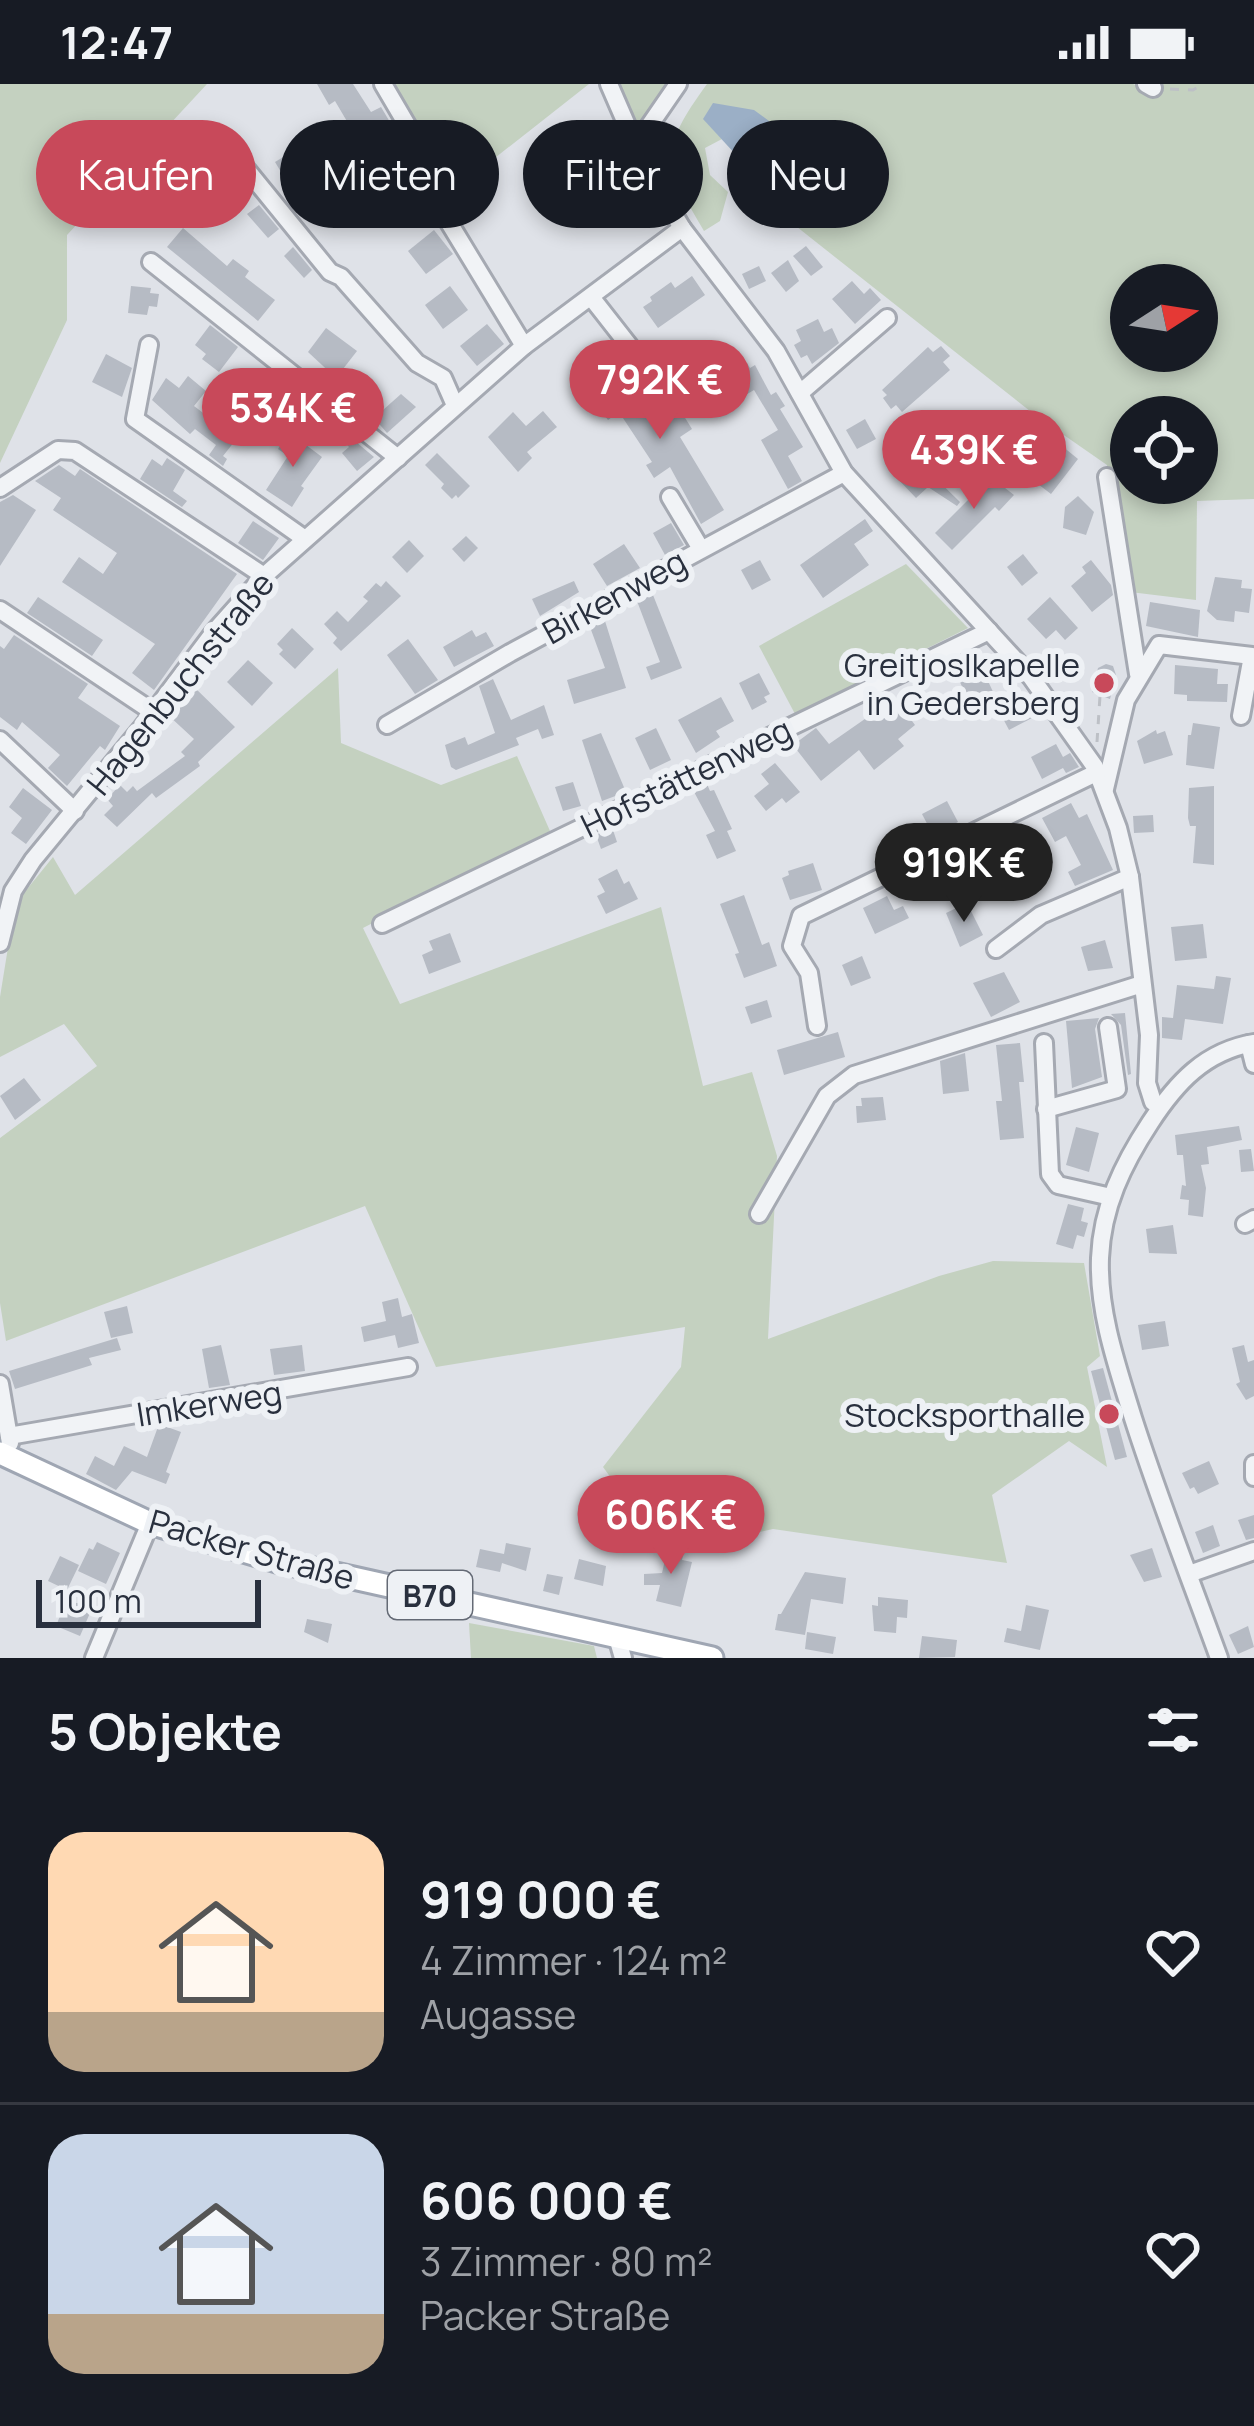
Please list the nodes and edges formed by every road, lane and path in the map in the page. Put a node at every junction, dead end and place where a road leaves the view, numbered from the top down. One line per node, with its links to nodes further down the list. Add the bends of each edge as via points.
1 (382, 84): 14 (street, via 434,171 445,216)
2 (609, 84): 6 (street)
3 (677, 84): 7 (street)
4 (1203, 84): 5 (path)
5 (1149, 86)
6 (625, 120)
7 (653, 120)
8 (256, 181): 18 (street, via 330,272 417,363 443,378)
9 (682, 228): 11 (street, Hagenbuchstraße); 16 (street)
10 (152, 262): 19 (street)
11 (586, 301): 14 (street, Hagenbuchstraße); 15 (street); 17 (street)
12 (887, 318): 16 (street)
13 (149, 345): 24 (street, via 135,419)
14 (524, 346): 18 (street, Hagenbuchstraße)
15 (649, 387)
16 (800, 392): 20 (street)
17 (674, 403)
18 (454, 404): 19 (street, Hagenbuchstraße)
19 (398, 458): 24 (street, Hagenbuchstraße)
20 (844, 473): 25 (street, Birkenweg); 28 (street)
21 (1107, 477): 29 (street)
22 (0, 488): 26 (street, via 58,450 75,451)
23 (670, 497): 25 (street)
24 (305, 539): 26 (street, Hagenbuchstraße)
25 (701, 549): 33 (street, Birkenweg)
26 (264, 576): 31 (street, Hagenbuchstraße)
27 (0, 610): 31 (street)
28 (989, 631): 35 (street); 38 (street, Hofstättenweg)
29 (1138, 674): 32 (street, via 1159,645 1252,656); 35 (street)
30 (1100, 696): 35 (path)
31 (154, 712): 36 (street, Hagenbuchstraße)
32 (1241, 716)
33 (387, 725)
34 (0, 740): 36 (street)
35 (1099, 776): 37 (street); 42 (street, via 801,916 792,946 809,973)
36 (75, 811): 39 (street, Hagenbuchstraße, via 13,891)
37 (1130, 877): 40 (street, via 1041,915); 41 (street)
38 (382, 924)
39 (0, 943)
40 (996, 949)
41 (1142, 983): 47 (street, via 1148,1083); 50 (street, via 854,1075 827,1096)
42 (818, 1027)
43 (1108, 1027): 48 (street, via 1117,1089)
44 (1044, 1043): 48 (street)
45 (1251, 1043): 46 (street); 47 (street, via 1209,1057)
46 (1254, 1064)
47 (1160, 1108): 49 (street)
48 (1046, 1109): 49 (street, via 1050,1174 1058,1185)
49 (1112, 1197): 59 (street, via 1100,1260 1112,1353)
50 (760, 1214)
51 (408, 1367): 54 (street, Imkerweg)
52 (0, 1384): 53 (street)
53 (2, 1406): 54 (street)
54 (7, 1449): 57 (main road, Packer Straße / B70)
55 (1254, 1464): 56 (street)
56 (1254, 1477)
57 (150, 1523): 60 (main road, Packer Straße / B70); 61 (street)
58 (1254, 1551): 59 (street)
59 (1189, 1574): 63 (street)
60 (620, 1648): 62 (main road, Packer Straße / B70)
61 (94, 1658)
62 (712, 1658)
63 (1219, 1658)

